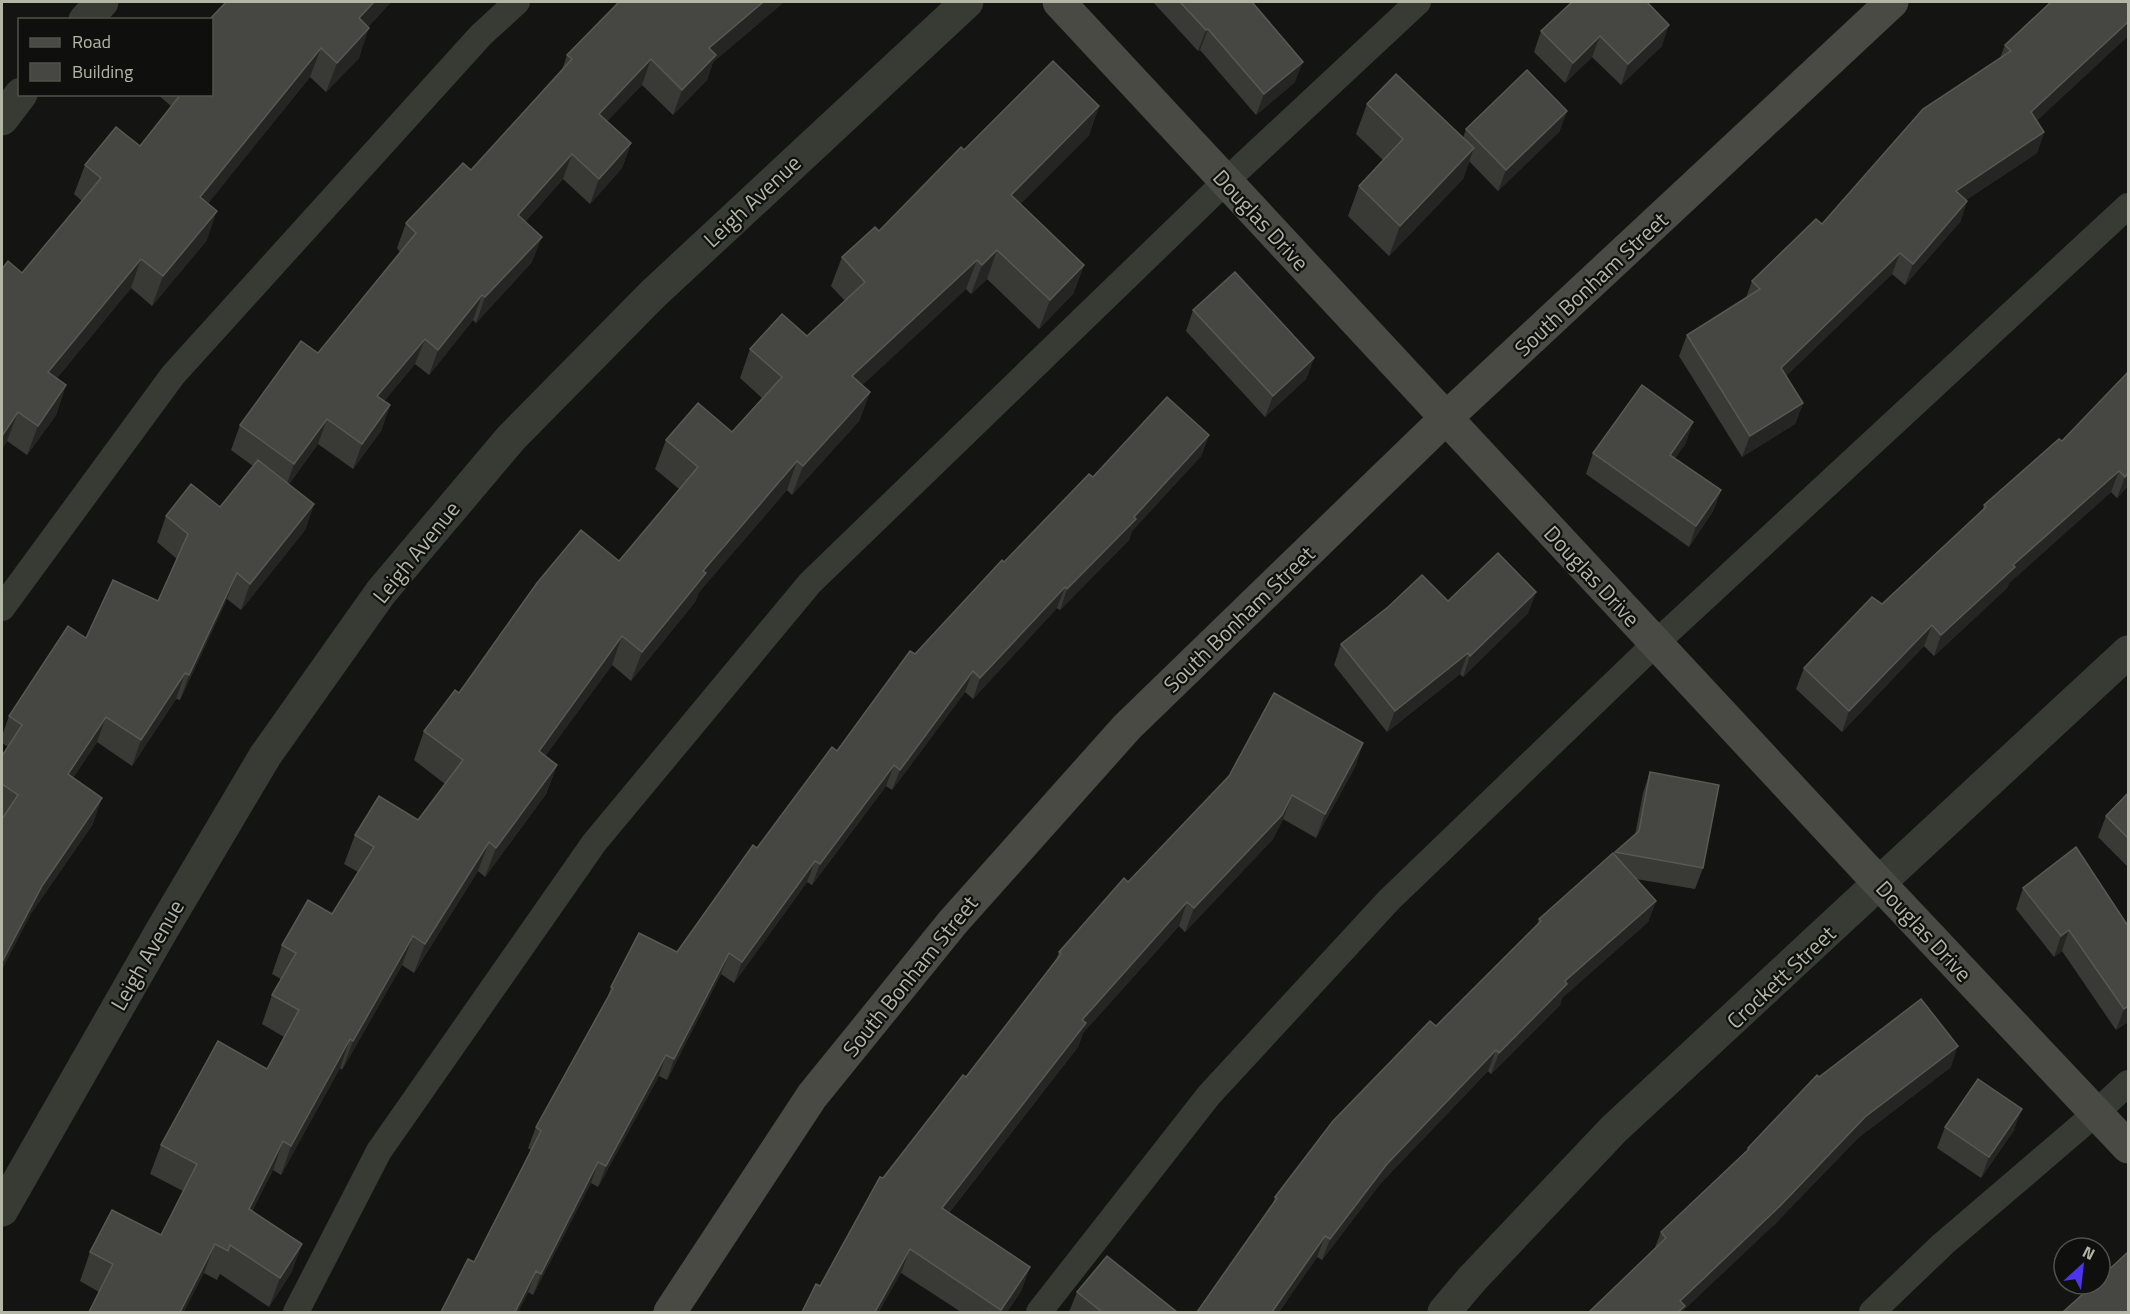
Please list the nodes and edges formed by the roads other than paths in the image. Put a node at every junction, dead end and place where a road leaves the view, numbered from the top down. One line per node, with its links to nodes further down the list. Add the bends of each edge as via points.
1 (102, 2): 7 (street)
2 (517, 2): 13 (lane, via 481,35 173,375)
3 (967, 2): 20 (street, Leigh Avenue, via 652,294 511,438 381,592 265,756)
4 (1059, 2): 10 (street, Douglas Drive)
5 (1418, 2): 10 (lane)
6 (1892, 2): 12 (street, South Bonham Street)
7 (87, 18)
8 (19, 96): 9 (street)
9 (2, 119)
10 (1226, 181): 12 (street, Douglas Drive); 21 (lane, via 810,583 594,843 379,1151)
11 (2128, 207): 14 (lane)
12 (1446, 418): 14 (street, Douglas Drive); 22 (street, South Bonham Street, via 1127,727 953,922 812,1096)
13 (2, 608)
14 (1656, 643): 16 (street, Douglas Drive); 23 (lane, via 1389,900 1209,1095)
15 (2128, 652): 16 (street, Crockett Street)
16 (1880, 884): 18 (street, Douglas Drive); 24 (street, Crockett Street, via 1614,1130)
17 (2128, 1083): 18 (lane)
18 (2097, 1113): 19 (street, Douglas Drive); 25 (lane, via 1943,1244)
19 (2128, 1147)
20 (2, 1210)
21 (297, 1312)
22 (670, 1312)
23 (1039, 1312)
24 (1444, 1312)
25 (1872, 1312)

